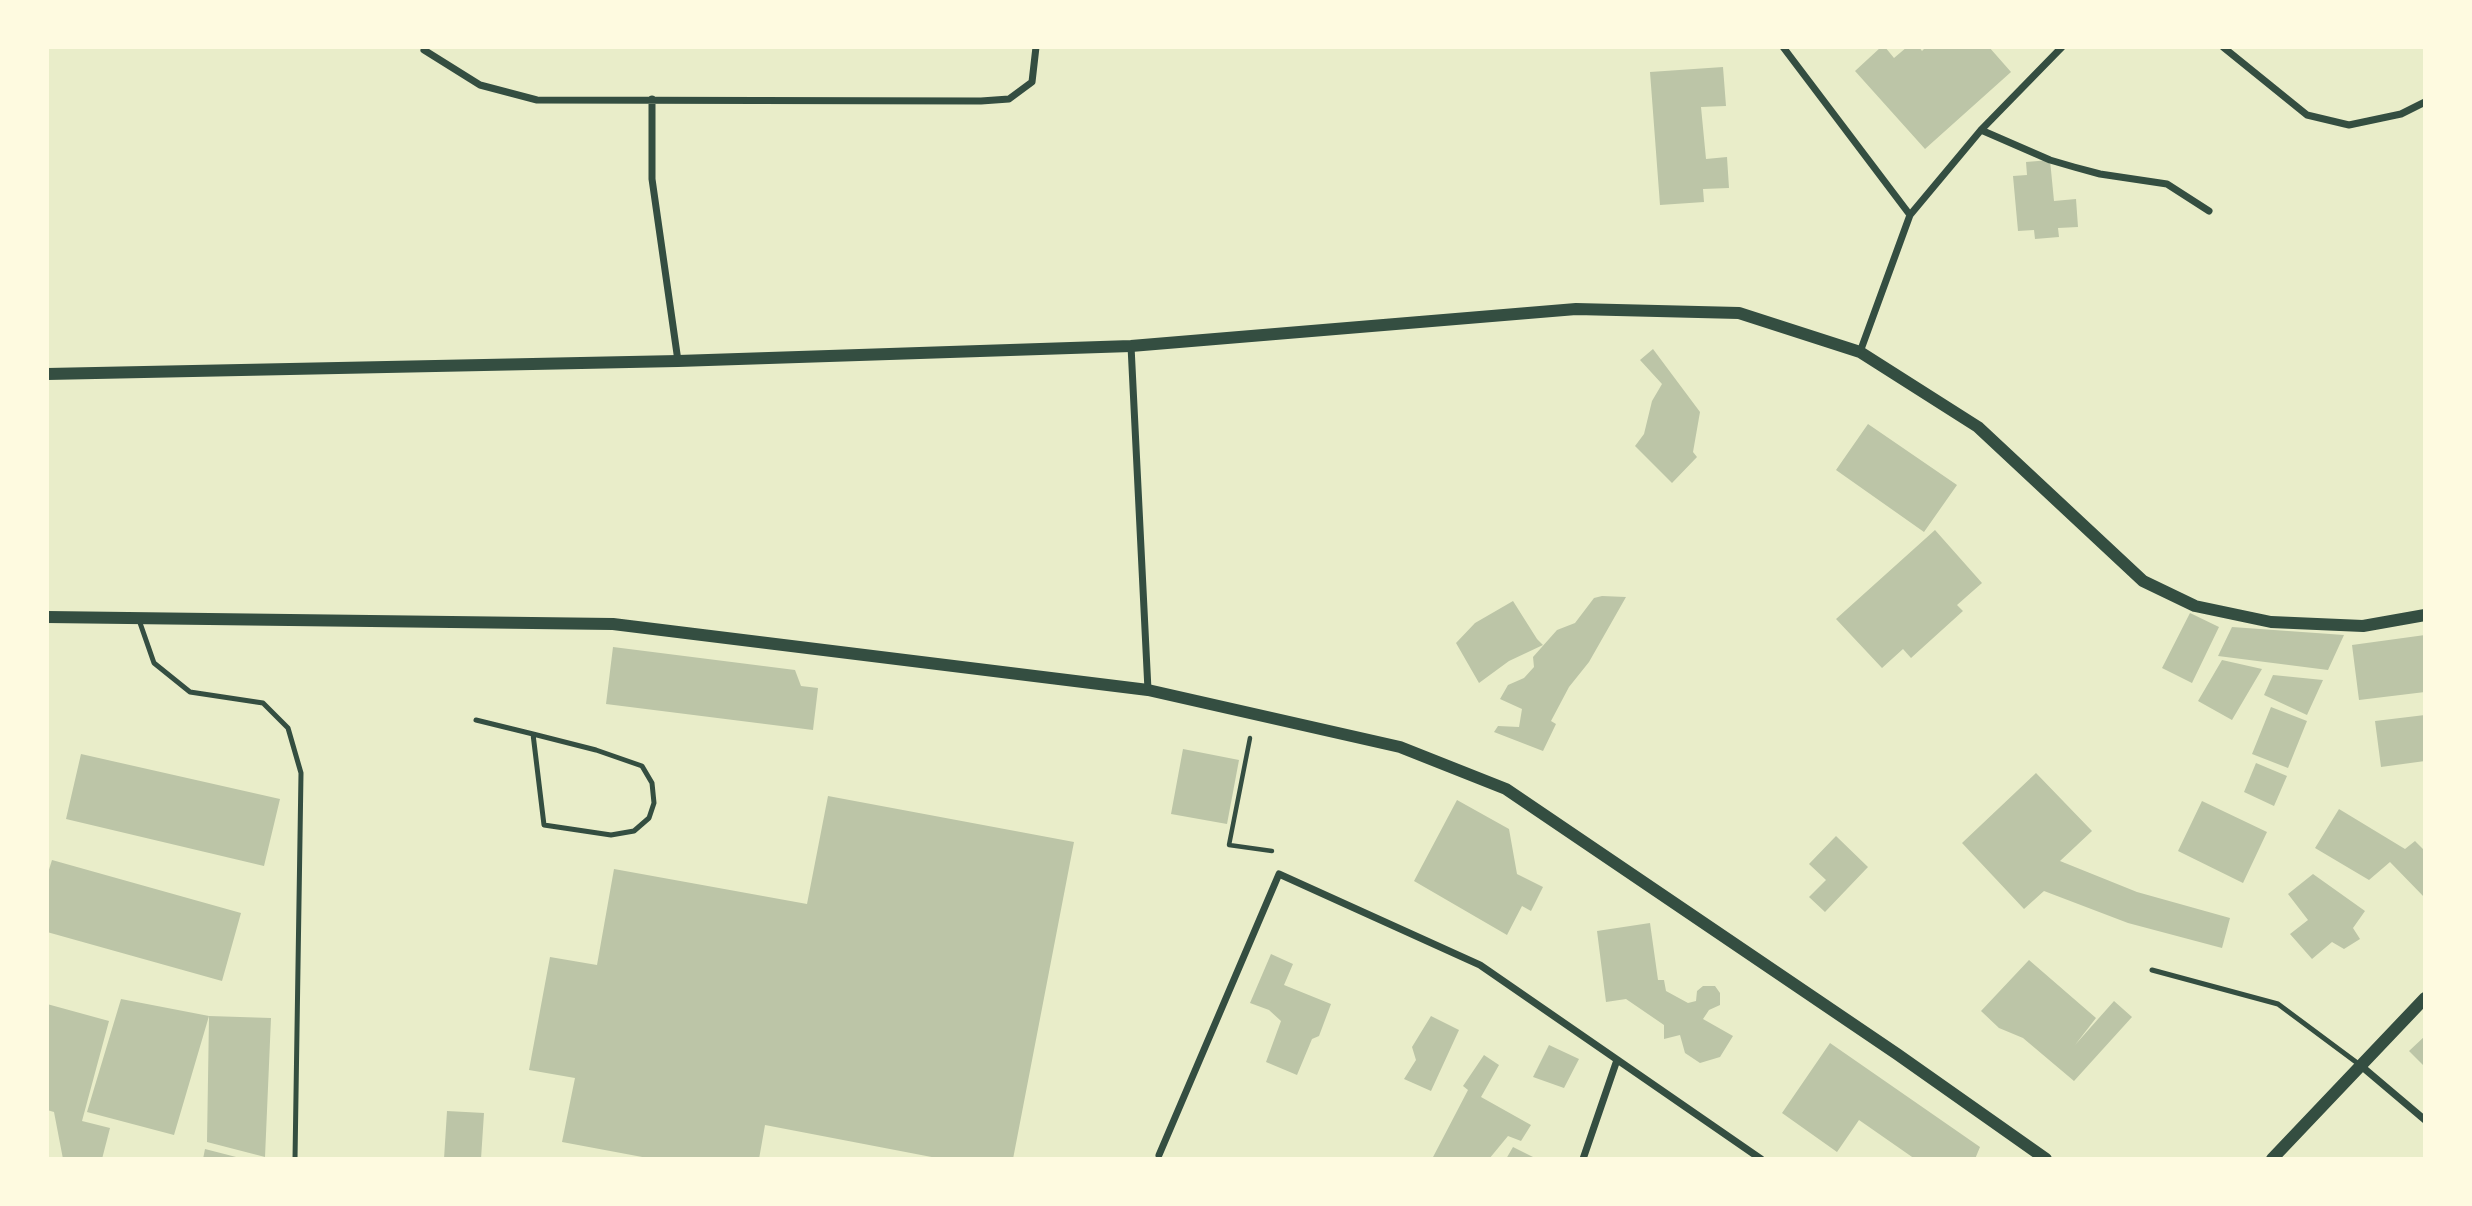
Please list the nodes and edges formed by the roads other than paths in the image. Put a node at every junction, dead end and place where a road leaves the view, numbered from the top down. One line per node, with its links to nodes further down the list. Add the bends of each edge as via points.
1 (1037, 47): 6 (street, via 1032,82 1009,99)
2 (1783, 47): 10 (street)
3 (2062, 47): 8 (street)
4 (2223, 47): 7 (street, via 2307,115 2349,125 2401,114)
5 (424, 50): 6 (street, via 480,85 537,100)
6 (652, 99): 13 (street, via 652,179)
7 (2425, 102)
8 (1981, 130): 9 (street, via 2074,167 2167,184); 10 (street)
9 (2209, 211)
10 (1910, 215): 12 (street)
11 (1131, 346): 12 (street, via 1576,309 1739,313); 13 (street); 18 (street)
12 (1860, 352): 15 (street, via 1979,427 2144,581 2195,606 2284,623 2363,626)
13 (678, 361): 14 (street)
14 (47, 374)
15 (2425, 615)
16 (47, 617): 17 (street)
17 (138, 617): 18 (street, via 613,624); 27 (lane, via 154,663 190,692 263,703 288,728 301,773)
18 (1148, 690): 30 (street, via 1400,747 1506,789)
19 (476, 720): 20 (lane)
20 (533, 734): 20 (lane, via 544,825 611,835 634,831 649,818 654,803 652,783 642,766)
21 (2152, 970): 24 (lane, via 2278,1004)
22 (2425, 998): 24 (street)
23 (1617, 1059): 26 (street, via 1480,965 1279,874); 28 (street); 29 (street)
24 (2361, 1065): 25 (street); 31 (street)
25 (2425, 1120)
26 (1159, 1156)
27 (295, 1159)
28 (1583, 1159)
29 (1761, 1159)
30 (2046, 1159)
31 (2272, 1159)

